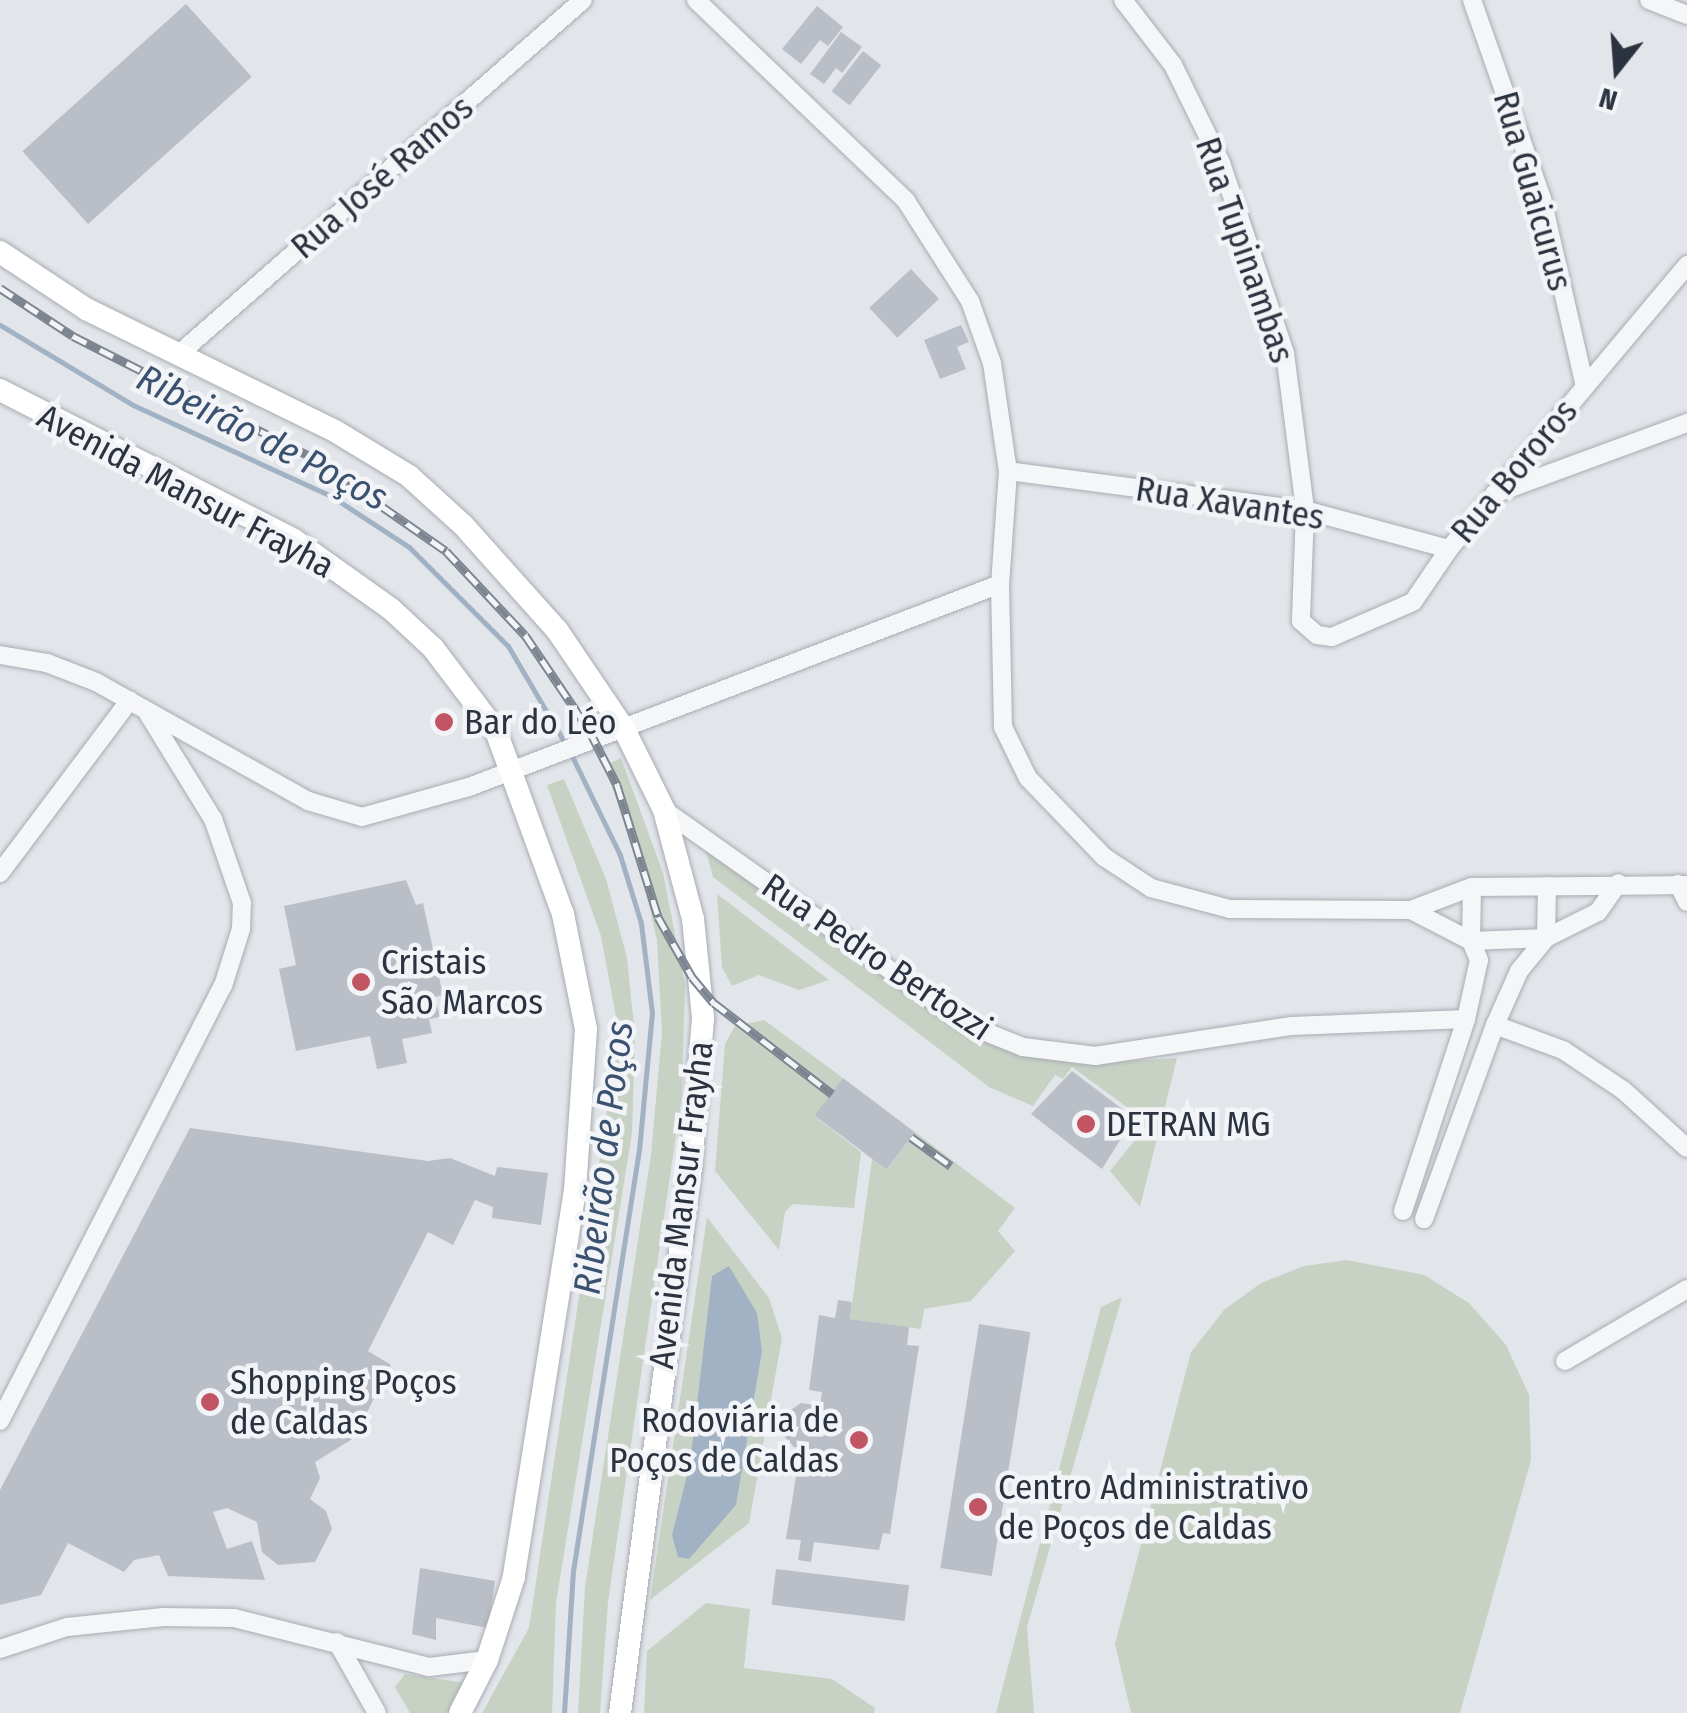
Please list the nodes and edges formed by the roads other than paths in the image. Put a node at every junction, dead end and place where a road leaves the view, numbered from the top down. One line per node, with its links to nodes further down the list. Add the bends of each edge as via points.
1 (583, 0): 9 (street, Rua José Ramos)
2 (1123, 0): 15 (street, Rua Tupinambas, via 1173,65 1220,163 1285,353)
3 (1472, 0): 10 (street, Rua Guaicurus, via 1542,198)
4 (1649, 0): 6 (street)
5 (701, 2): 13 (street, via 892,187 948,262 992,363)
6 (1687, 15)
7 (0, 252): 9 (main road, Avenida Mansur Frayha, via 37,282)
8 (1687, 265): 10 (street, Rua Bororos)
9 (179, 354): 23 (main road, Avenida Mansur Frayha, via 335,431 409,476 557,630)
10 (1585, 386): 14 (street, Rua Bororos)
11 (0, 390): 24 (main road, Avenida Mansur Frayha, via 342,571 443,659 496,731)
12 (1687, 423): 14 (street)
13 (1008, 471): 15 (street, Rua Xavantes); 17 (street)
14 (1494, 494): 16 (street, Rua Bororos)
15 (1305, 510): 16 (street, Rua Xavantes); 20 (street, Rua Tupinambas, via 1301,621)
16 (1449, 548): 20 (street, Rua Bororos, via 1413,602 1332,637)
17 (1000, 584): 18 (street); 19 (street)
18 (1000, 606): 19 (street); 32 (street, via 1003,727 1011,748 1060,818 1104,857 1151,888 1230,909)
19 (945, 608): 23 (street)
20 (1317, 635)
21 (0, 655): 22 (street, via 47,662)
22 (138, 705): 24 (street, via 308,801 349,816 395,812); 26 (street); 42 (street, via 220,837 242,902 240,930 223,986)
23 (624, 729): 24 (street); 25 (main road, Avenida Mansur Frayha)
24 (509, 769): 45 (main road, Avenida Mansur Frayha, via 563,914 586,1029 575,1190 537,1456 505,1616)
25 (664, 810): 35 (street, Rua Pedro Bertozzi, via 966,1024 1023,1047 1095,1056 1292,1026); 48 (main road, Avenida Mansur Frayha, via 693,919 703,1018 691,1168)
26 (0, 873)
27 (1618, 883): 28 (street); 29 (street); 33 (street, via 1598,912)
28 (1682, 884): 31 (street)
29 (1547, 886): 30 (street); 33 (street)
30 (1472, 888): 32 (street); 34 (street)
31 (1687, 902)
32 (1411, 910): 34 (street)
33 (1546, 938): 34 (street); 36 (street, via 1518,971)
34 (1472, 941): 35 (street, via 1478,960)
35 (1466, 1019): 38 (street)
36 (1495, 1026): 37 (street, via 1564,1050 1623,1090); 39 (street)
37 (1687, 1148)
38 (1403, 1212)
39 (1424, 1219)
40 (1687, 1290): 41 (street)
41 (1565, 1361)
42 (0, 1421)
43 (337, 1642): 44 (street, via 234,1618 164,1616 67,1628); 45 (street, via 429,1667); 46 (street)
44 (0, 1649)
45 (487, 1660): 47 (main road, Avenida Mansur Frayha)
46 (377, 1713)
47 (460, 1713)
48 (620, 1713)

